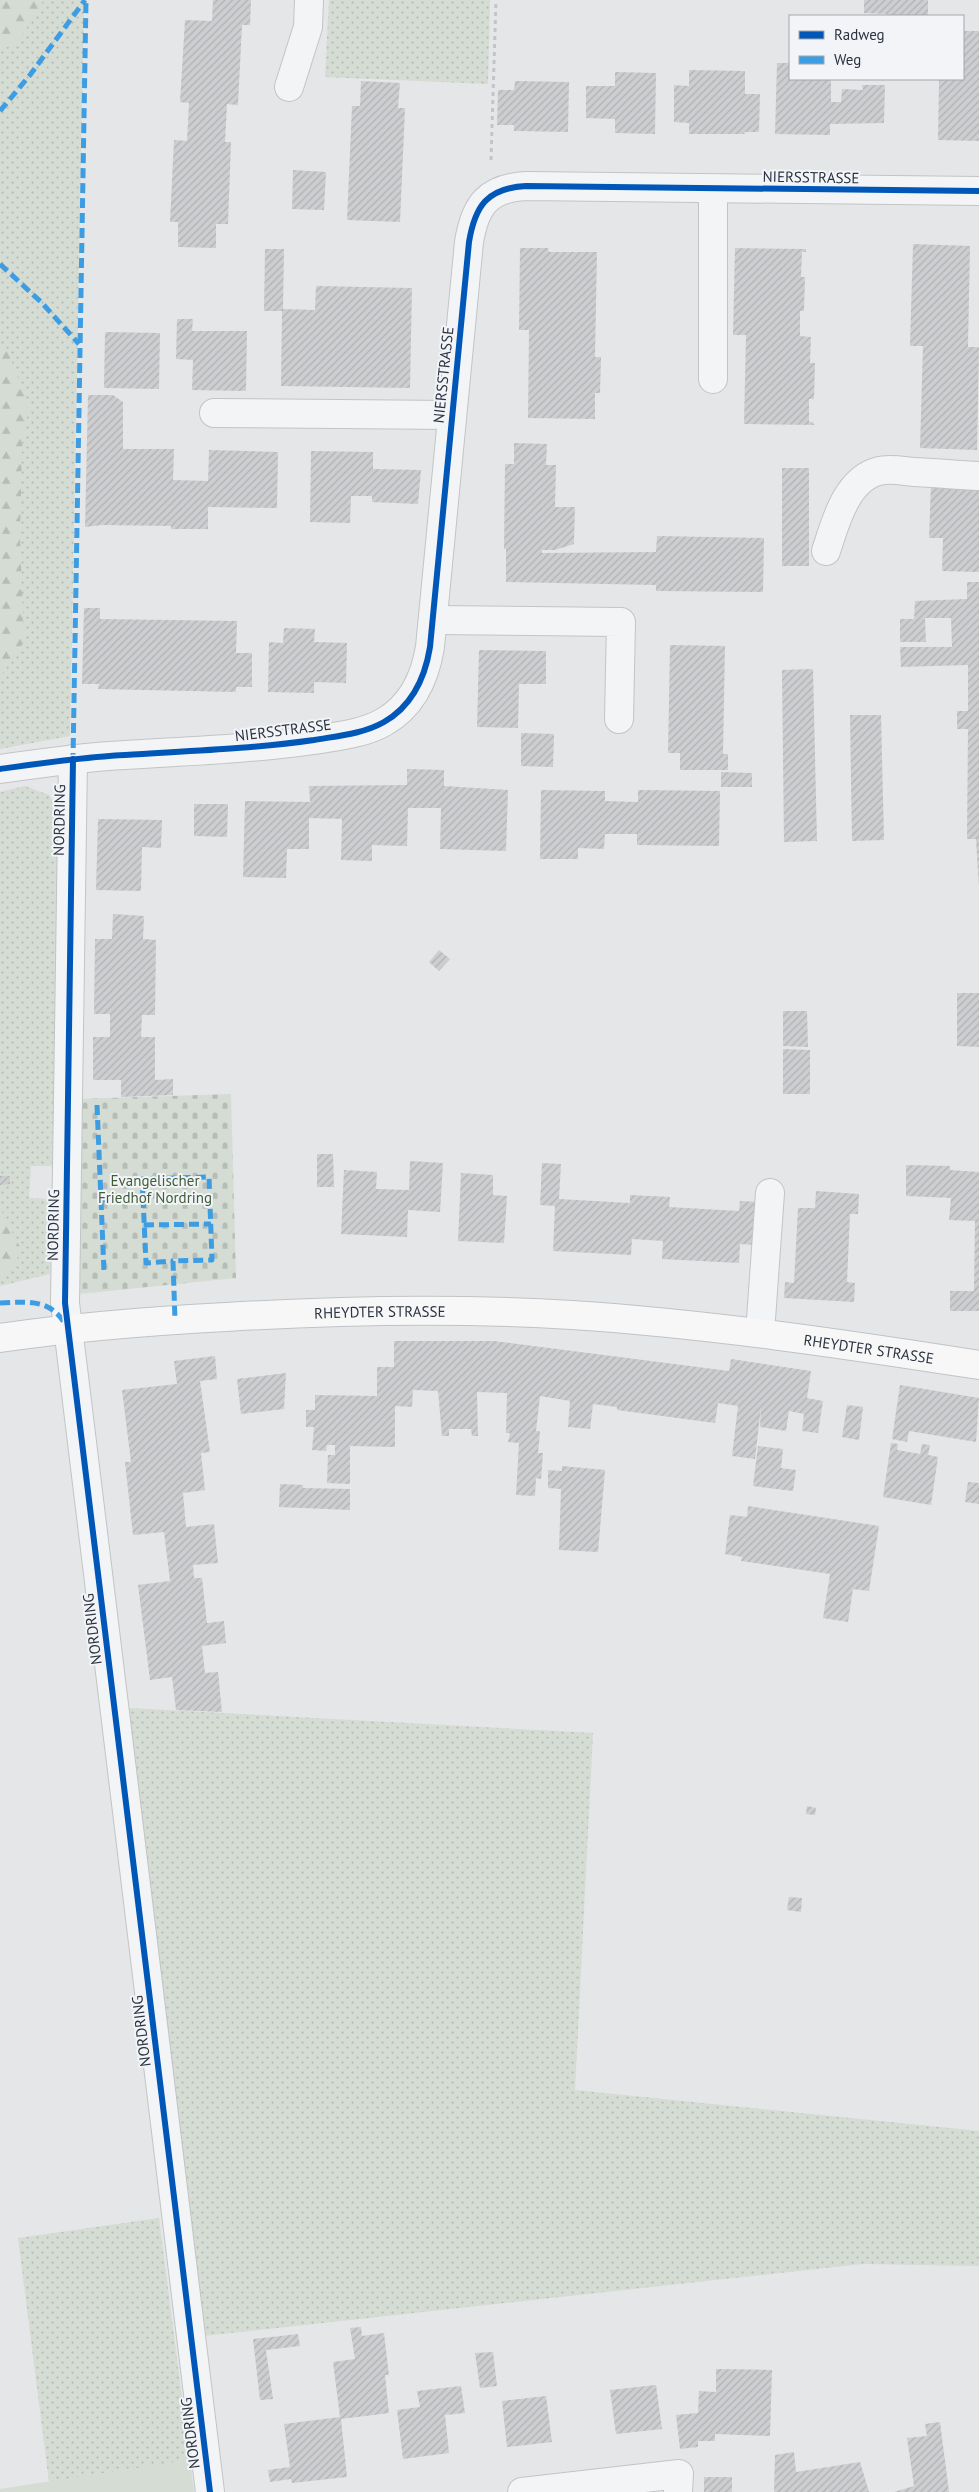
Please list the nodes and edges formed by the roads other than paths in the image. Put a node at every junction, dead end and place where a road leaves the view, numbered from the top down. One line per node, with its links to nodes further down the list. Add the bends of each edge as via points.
1 (309, 0): 2 (street, via 308,27)
2 (289, 87)
3 (714, 189): 4 (street, NIERSSTRASSE); 5 (street); 7 (street, NIERSSTRASSE, via 526,186 506,188 490,196 477,211 470,236)
4 (979, 191)
5 (713, 379)
6 (214, 413): 7 (street, NIERSSTRASSE)
7 (451, 416): 10 (street, NIERSSTRASSE)
8 (979, 476): 9 (street, via 889,470 870,474 843,505)
9 (826, 551)
10 (434, 620): 11 (street, via 621,622); 12 (street, NIERSSTRASSE, via 428,661 420,684 394,715 366,730 230,749)
11 (619, 719)
12 (72, 759): 13 (street, NIERSSTRASSE); 15 (street, NORDRING, via 64,1280)
13 (0, 769)
14 (770, 1194): 16 (street)
15 (68, 1328): 16 (main road, RHEYDTER STRASSE, via 273,1314 454,1311 573,1315); 17 (main road, RHEYDTER STRASSE); 19 (street, NORDRING)
16 (760, 1333): 18 (main road, RHEYDTER STRASSE)
17 (0, 1338)
18 (979, 1365)
19 (210, 2492)
20 (522, 2492): 21 (street, via 678,2474)
21 (678, 2492)

